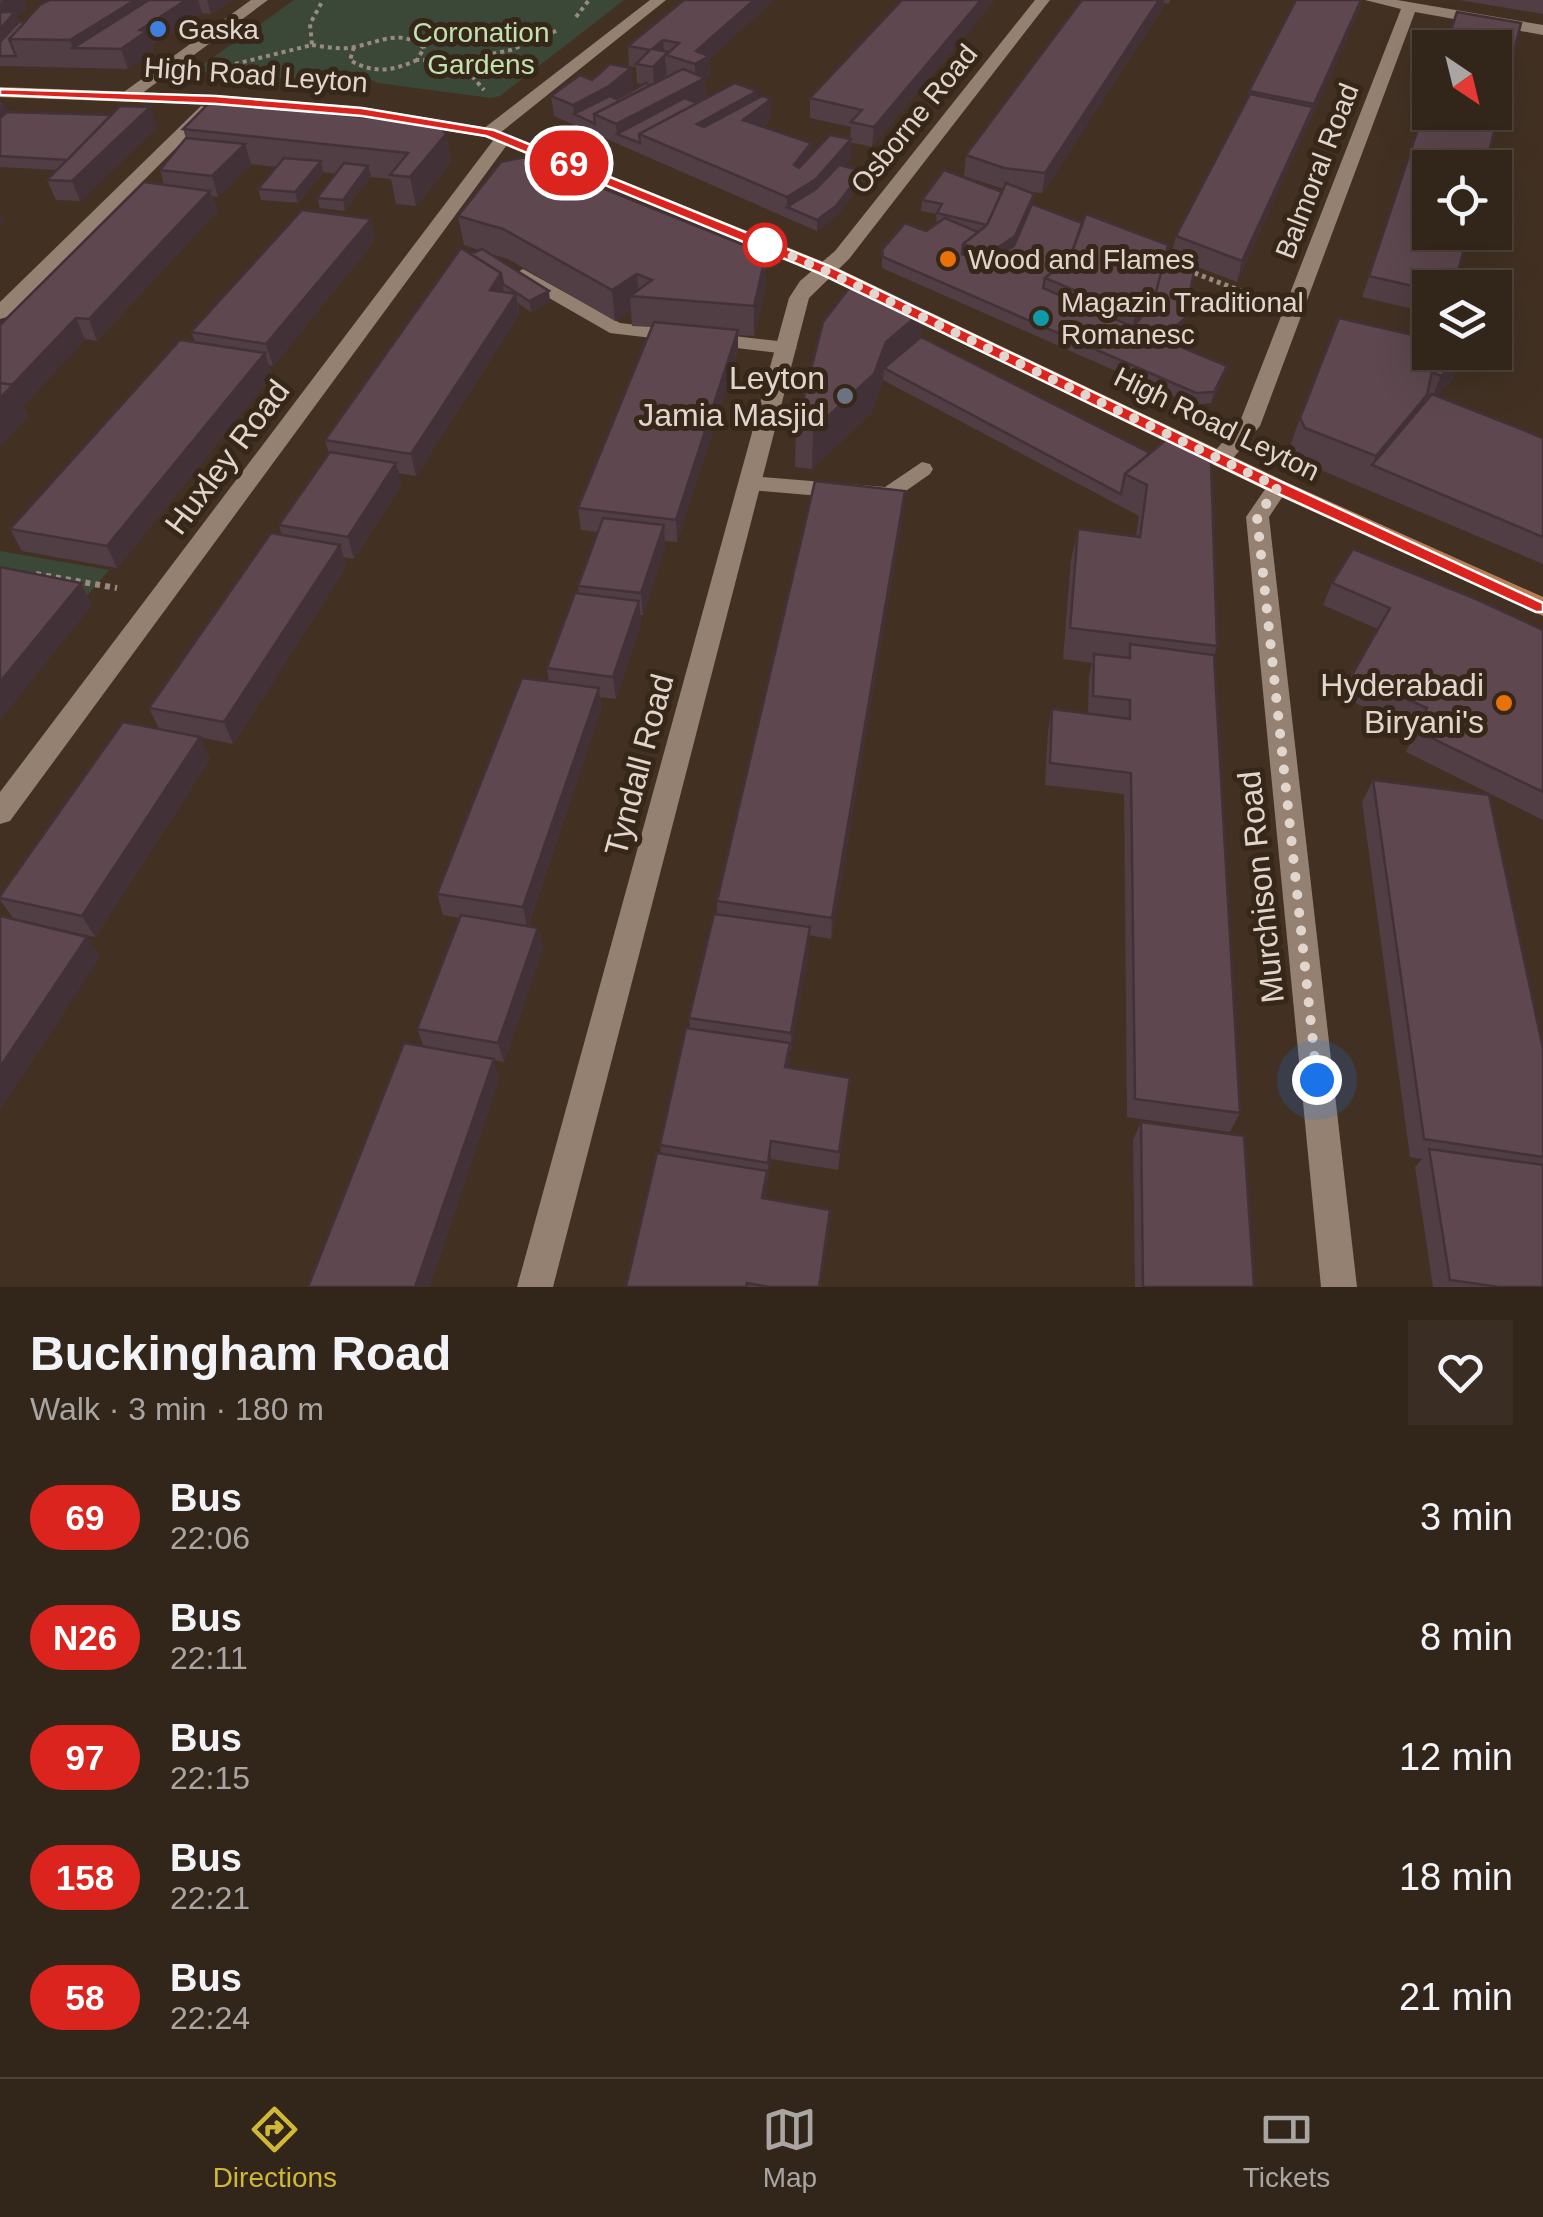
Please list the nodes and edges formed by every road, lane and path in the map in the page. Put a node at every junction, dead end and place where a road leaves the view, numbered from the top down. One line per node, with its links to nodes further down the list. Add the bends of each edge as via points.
1 (261, 0): 17 (street)
2 (323, 0): 11 (path, via 310,24)
3 (589, 0): 8 (path)
4 (660, 0): 20 (street, Huxley Road)
5 (1044, 0): 22 (street, Osborne Road)
6 (1372, 0): 7 (street)
7 (1409, 7): 10 (street); 24 (street, Balmoral Road)
8 (574, 19)
9 (564, 27): 14 (path)
10 (1543, 30)
11 (312, 45): 12 (path); 15 (path)
12 (354, 47): 13 (path, via 350,60 366,69); 13 (path, via 380,37 409,38 424,48)
13 (417, 60): 14 (path)
14 (460, 61): 18 (path)
15 (222, 67)
16 (0, 92): 17 (main road, High Road Leyton)
17 (126, 97): 19 (main road, High Road Leyton)
18 (491, 98)
19 (216, 100): 20 (main road, High Road Leyton, via 406,117); 25 (street)
20 (497, 136): 22 (main road, High Road Leyton); 34 (street, Huxley Road)
21 (1185, 269): 24 (path)
22 (824, 270): 26 (street, Tyndall Road, via 799,298); 27 (main road, High Road Leyton)
23 (519, 272): 26 (street, via 617,329)
24 (1292, 310): 27 (street, Balmoral Road, via 1249,426)
25 (0, 312)
26 (787, 348): 29 (street, Tyndall Road)
27 (1221, 458): 30 (main road, High Road Leyton)
28 (922, 469): 29 (street, via 890,495)
29 (750, 484): 35 (street, Tyndall Road)
30 (1278, 487): 33 (main road, High Road Leyton); 36 (street, Murchison Road, via 1257,517)
31 (20, 572): 32 (path)
32 (98, 584)
33 (1543, 608)
34 (0, 813)
35 (536, 1287)
36 (1338, 1287)

